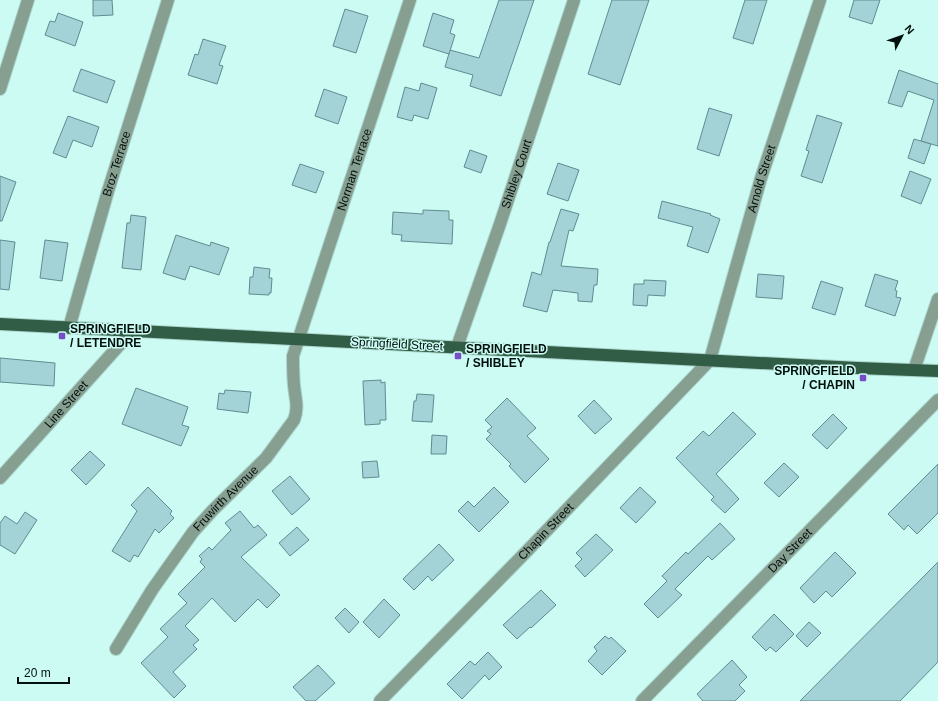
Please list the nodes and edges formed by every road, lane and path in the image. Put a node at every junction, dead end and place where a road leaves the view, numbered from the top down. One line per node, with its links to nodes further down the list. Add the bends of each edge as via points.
1 (28, 0): 6 (street)
2 (168, 0): 9 (street, Broz Terrace, via 108,191)
3 (410, 0): 11 (street, Norman Terrace)
4 (574, 0): 12 (street, Shibley Court)
5 (820, 0): 13 (street, Arnold Street, via 761,178)
6 (0, 89)
7 (938, 299): 14 (street)
8 (0, 324): 9 (main road, Springfield Street)
9 (69, 328): 10 (main road, Springfield Street)
10 (132, 331): 11 (main road, Springfield Street); 17 (street, Line Street)
11 (298, 339): 12 (main road, Springfield Street); 18 (street, Fruwirth Avenue, via 293,356 297,404 294,420 266,458 193,532 156,584)
12 (457, 347): 13 (main road, Springfield Street)
13 (710, 360): 14 (main road, Springfield Street); 19 (street, Chapin Street, via 527,552)
14 (914, 370): 15 (main road, Springfield Street)
15 (938, 371)
16 (938, 400): 20 (street, Day Street)
17 (0, 478)
18 (116, 649)
19 (380, 701)
20 (642, 701)

